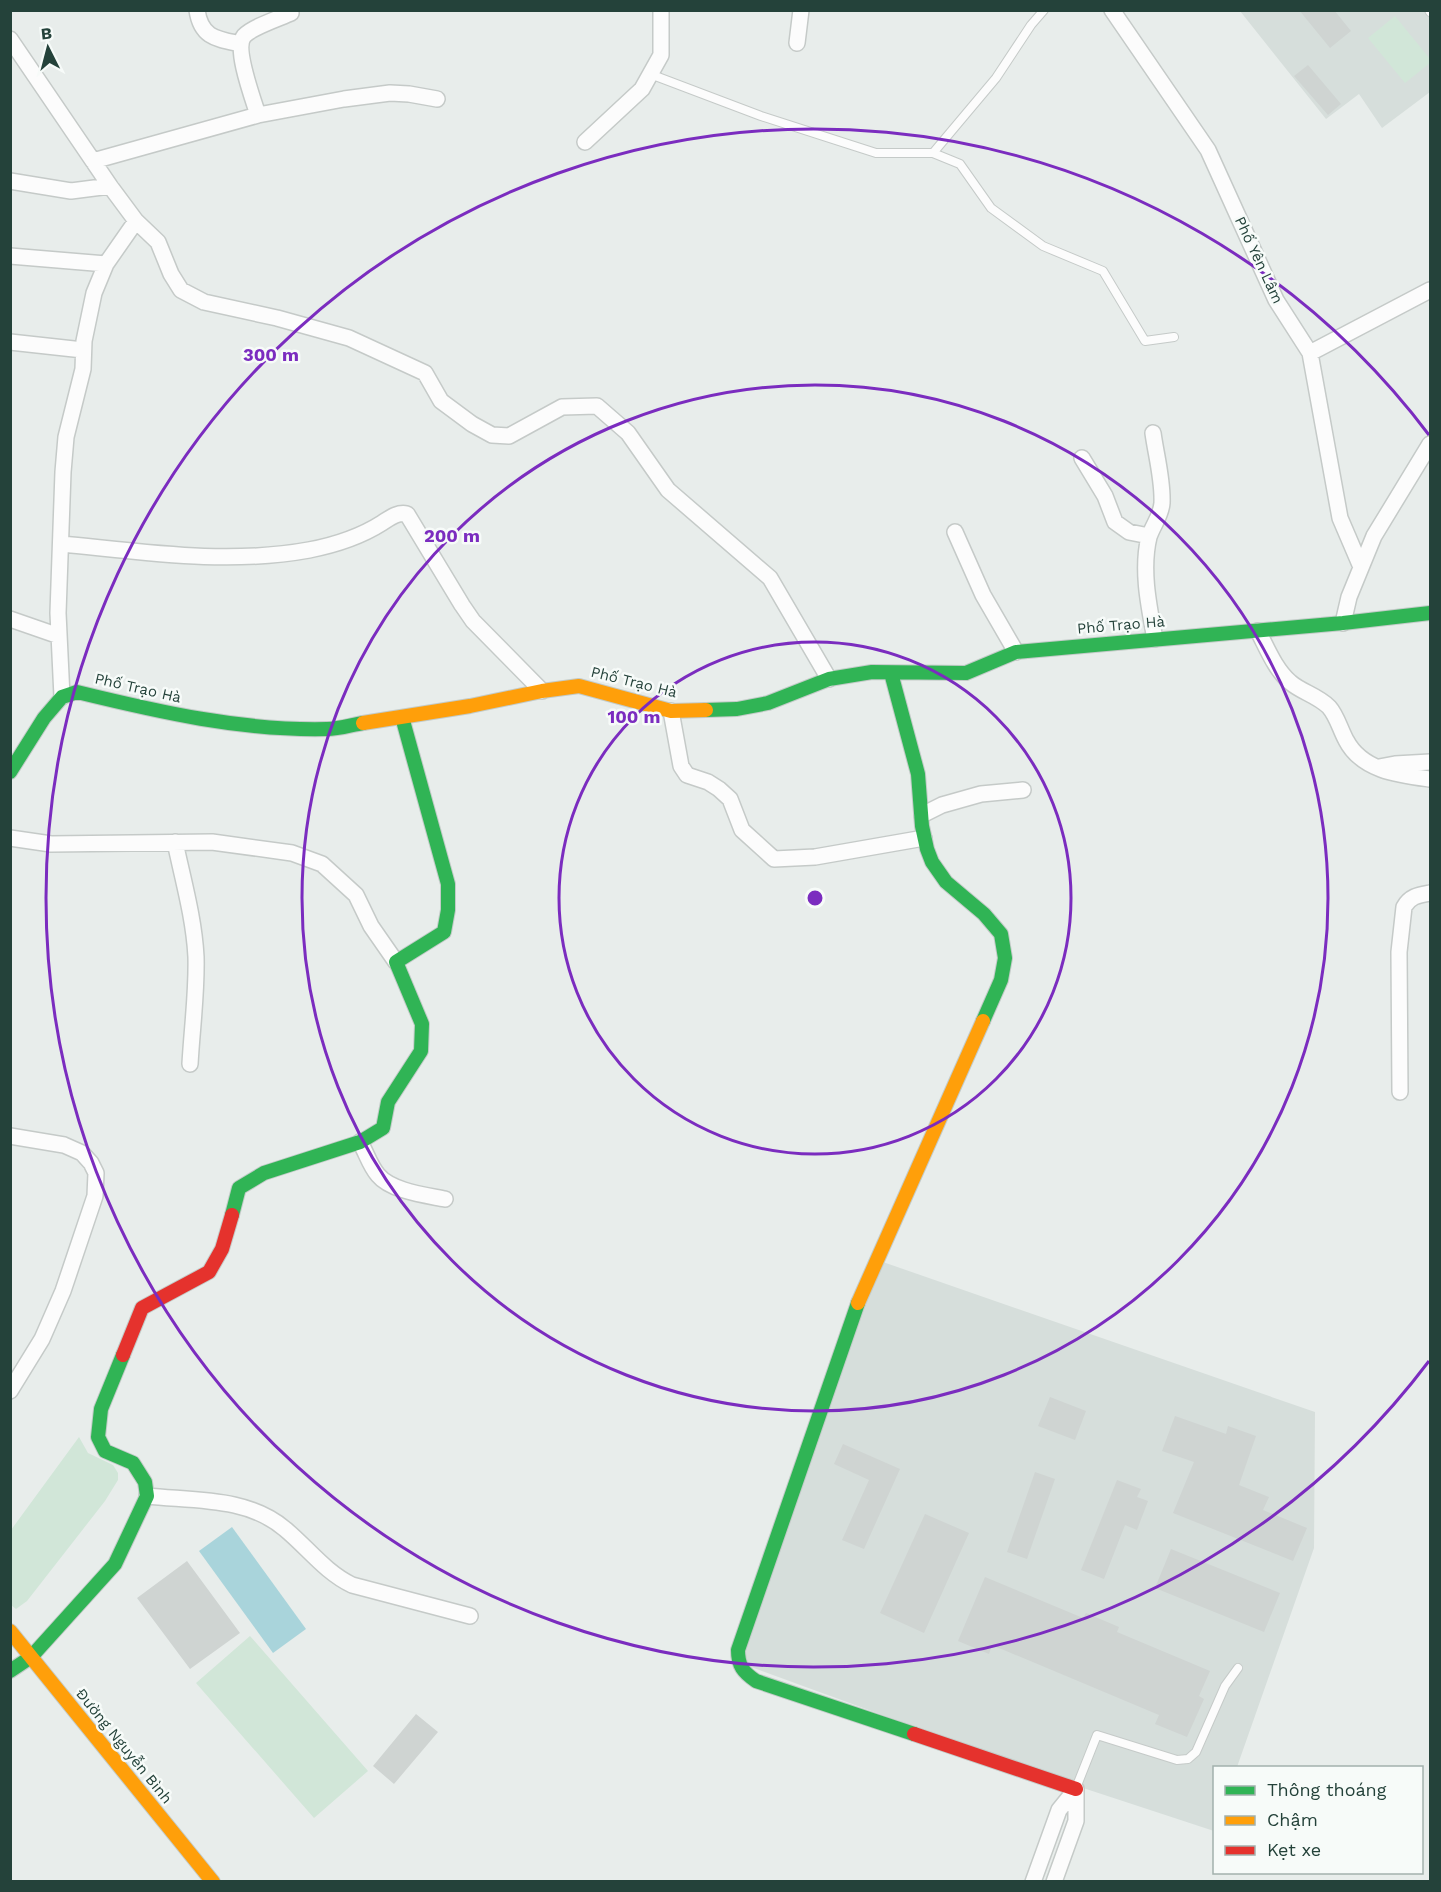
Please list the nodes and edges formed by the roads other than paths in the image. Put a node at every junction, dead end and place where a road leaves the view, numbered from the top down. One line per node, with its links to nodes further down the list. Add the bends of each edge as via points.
1 (197, 10): 9 (street, via 207,34)
2 (661, 10): 10 (street, via 661,55)
3 (801, 10): 8 (street)
4 (1044, 10): 14 (lane, via 996,78)
5 (1112, 10): 25 (street, Phố Yên Lâm, via 1208,150 1276,300)
6 (291, 13): 9 (street, via 251,31)
7 (10, 39): 15 (street)
8 (797, 43)
9 (241, 44): 12 (street)
10 (650, 74): 13 (street, via 642,89); 14 (lane, via 761,116 876,153)
11 (437, 99): 12 (street, via 371,94)
12 (258, 115): 15 (street)
13 (585, 142)
14 (933, 153): 22 (lane, via 960,164 991,208 1043,246 1103,271 1144,341)
15 (93, 160): 17 (street)
16 (10, 181): 17 (street, via 71,191)
17 (110, 186): 18 (street)
18 (136, 220): 20 (street); 41 (street, via 158,242 181,290 204,302 349,338 425,374 441,401 492,435 509,436 562,407 597,406 628,433 668,489 770,578)
19 (10, 256): 20 (street)
20 (106, 264): 24 (street, via 94,293)
21 (1431, 290): 25 (street)
22 (1174, 337)
23 (10, 342): 24 (street)
24 (83, 350): 31 (street, via 83,369 66,437)
25 (1310, 353): 32 (street, Phố Yên Lâm, via 1340,519)
26 (1153, 433): 30 (street, via 1162,503)
27 (1431, 444): 32 (street, via 1374,536)
28 (1082, 458): 30 (street, via 1105,496 1115,522)
29 (955, 532): 39 (street, via 983,595)
30 (1149, 536): 38 (street, via 1146,560)
31 (62, 544): 37 (street); 42 (street, via 194,557 275,555 346,541 404,513 473,621)
32 (1361, 567): 35 (street)
33 (1431, 612): 35 (street, Phố Trạo Hà)
34 (10, 619): 37 (street)
35 (1343, 623): 36 (street, Phố Trạo Hà)
36 (1258, 631): 38 (street, Phố Trạo Hà); 47 (street, via 1282,674 1292,684 1321,699 1334,712 1356,755)
37 (59, 636): 43 (street)
38 (1155, 639): 39 (street, Phố Trạo Hà)
39 (1016, 652): 40 (street, Phố Trạo Hà, via 966,674)
40 (891, 673): 41 (street, Phố Trạo Hà); 51 (street, via 918,774)
41 (829, 679): 44 (street, Phố Trạo Hà, via 768,703 737,709)
42 (542, 691): 44 (street, Phố Trạo Hà, via 579,686); 45 (street, Phố Trạo Hà)
43 (62, 696): 45 (street, Phố Trạo Hà, via 77,692 227,724 280,728 329,729); 48 (street)
44 (671, 711): 53 (street, via 681,766 687,775 719,789 730,799 742,830 774,859 815,857)
45 (402, 717): 56 (street, via 448,884 448,910 444,932)
46 (1431, 762): 47 (street)
47 (1376, 767): 49 (street)
48 (10, 772)
49 (1431, 779)
50 (1023, 790): 51 (street, via 981,794)
51 (922, 815): 53 (street)
52 (10, 838): 54 (street, via 51,844)
53 (924, 838): 69 (street, via 932,862 946,882 1001,934 1003,969 860,1297 737,1662 742,1672 756,1681)
54 (175, 842): 56 (street, via 212,842 292,853 322,864 356,895 371,926); 57 (street, via 196,955)
55 (1431, 893): 58 (street, via 1414,896 1404,907 1400,944)
56 (396, 962): 60 (street, via 422,1024 421,1051 388,1102 383,1128)
57 (190, 1064)
58 (1400, 1092)
59 (10, 1136): 62 (street, via 64,1144 91,1162 96,1173 94,1196 63,1291 42,1339)
60 (360, 1142): 61 (street, via 385,1182); 63 (street, via 264,1173 239,1188 222,1249 209,1272 142,1308 101,1409 98,1437 105,1451 133,1463 145,1482)
61 (444, 1199)
62 (10, 1391)
63 (147, 1496): 64 (street, via 256,1510 285,1528 340,1579 352,1585); 66 (street, via 115,1564)
64 (470, 1616)
65 (10, 1631): 66 (street, Đường Nguyễn Bình)
66 (32, 1657): 68 (street); 70 (street, Đường Nguyễn Bình)
67 (1238, 1668): 69 (lane, via 1225,1686 1196,1752 1188,1759 1177,1760 1096,1736)
68 (10, 1671)
69 (1076, 1789): 71 (street, via 1059,1810); 72 (street, via 1076,1821)
70 (213, 1881)
71 (1033, 1881)
72 (1054, 1881)

